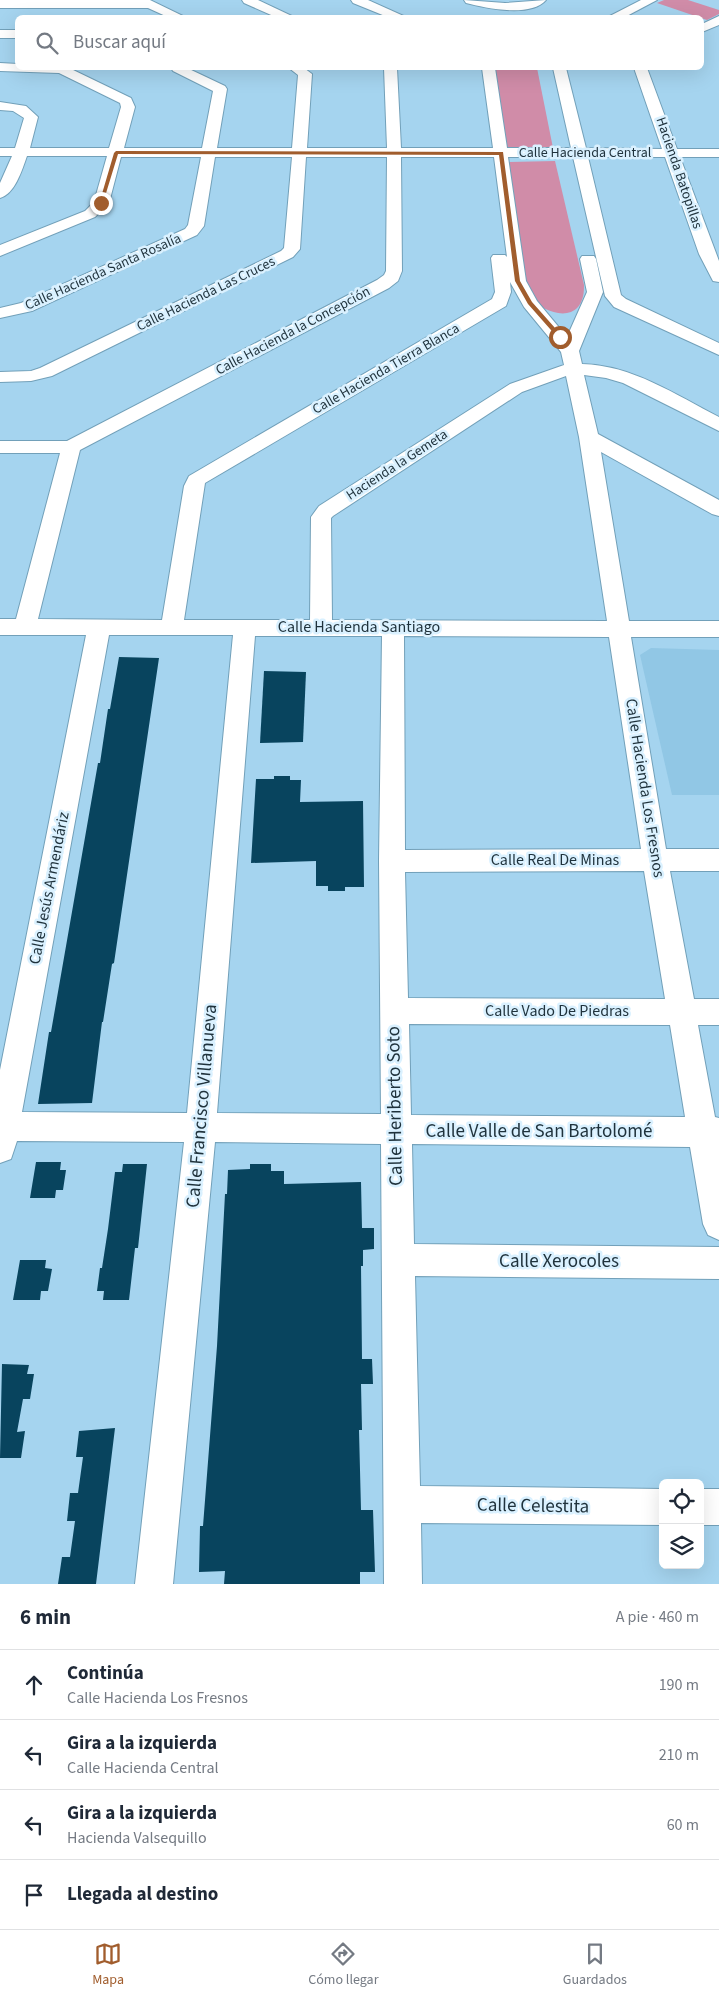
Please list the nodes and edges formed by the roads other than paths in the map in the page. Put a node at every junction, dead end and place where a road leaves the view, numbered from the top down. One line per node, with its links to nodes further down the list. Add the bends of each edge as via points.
1 (248, 0): 9 (street)
2 (357, 0): 10 (street)
3 (470, 0): 7 (street)
4 (540, 0): 7 (street)
5 (651, 0): 11 (street)
6 (6, 5): 8 (street, via 150,4)
7 (507, 12)
8 (174, 15)
9 (283, 15)
10 (394, 15)
11 (618, 15)
12 (719, 20): 13 (street)
13 (704, 27)
14 (0, 34): 15 (street)
15 (15, 34)
16 (0, 68): 17 (street)
17 (15, 68)
18 (64, 70): 30 (street, via 126,101 128,107)
19 (182, 70): 31 (street, Calle Hacienda Santa Rosalía, via 220,89)
20 (299, 70): 32 (street, Calle Hacienda Las Cruces, via 305,74)
21 (391, 70): 33 (street, Calle Hacienda la Concepción)
22 (474, 70): 34 (street, Calle Hacienda Tierra Blanca)
23 (489, 70): 34 (street, Calle Hacienda Los Fresnos)
24 (546, 70): 35 (street)
25 (560, 70): 35 (street)
26 (642, 70): 36 (street, Hacienda Batopillas)
27 (0, 106): 29 (street, via 23,109 31,117)
28 (0, 152): 29 (street, Calle Hacienda Central)
29 (21, 152): 30 (street, Calle Hacienda Central); 38 (street)
30 (116, 153): 31 (street, Calle Hacienda Central); 39 (street, via 101,203 96,209)
31 (208, 153): 32 (street, Calle Hacienda Central); 42 (street, Calle Hacienda Santa Rosalía, via 196,226 191,232 26,308)
32 (301, 153): 33 (street, Calle Hacienda Central); 46 (street, Calle Hacienda Las Cruces, via 292,249 287,254 46,372)
33 (394, 153): 34 (street, Calle Hacienda Central); 50 (street, Calle Hacienda la Concepción, via 392,276 383,284)
34 (494, 153): 35 (street, Calle Hacienda Central); 41 (street, Calle Hacienda Los Fresnos, via 518,281); 52 (street, Calle Hacienda Tierra Blanca, via 503,292 500,302 196,480)
35 (573, 153): 36 (street, Calle Hacienda Central); 43 (street, via 595,292); 44 (street, via 613,296 620,303)
36 (673, 153): 37 (street, Calle Hacienda Central); 40 (street, Hacienda Batopillas, via 707,254)
37 (719, 153)
38 (0, 193)
39 (0, 251)
40 (719, 277)
41 (534, 309): 43 (street, via 561,314); 45 (street, Calle Hacienda Los Fresnos)
42 (0, 313)
43 (587, 313): 45 (street)
44 (719, 350)
45 (572, 360): 47 (street, via 625,377); 48 (street, Calle Hacienda Los Fresnos); 57 (street, Hacienda la Gemeta, via 516,388 326,511 319,520)
46 (0, 377)
47 (719, 424)
48 (589, 437): 51 (street); 59 (street, Calle Hacienda Los Fresnos)
49 (0, 447): 50 (street, Calle Hacienda la Concepción)
50 (71, 447): 54 (street)
51 (719, 509)
52 (172, 626): 55 (street, Calle Hacienda Santiago); 56 (street, Calle Hacienda Santiago)
53 (0, 627): 54 (street, Calle Hacienda Santiago)
54 (25, 627): 55 (street, Calle Hacienda Santiago)
55 (99, 627): 70 (street, Calle Jesús Armendáriz)
56 (245, 627): 57 (street, Calle Hacienda Santiago); 67 (street, Calle Francisco Villanueva)
57 (321, 627): 58 (street, Calle Hacienda Santiago)
58 (393, 628): 59 (street, Calle Hacienda Santiago); 63 (street, Calle Heriberto Soto)
59 (620, 628): 60 (street, Calle Hacienda Santiago); 61 (street, Calle Hacienda Los Fresnos)
60 (719, 629)
61 (655, 859): 62 (street, Calle Real De Minas); 63 (street, Calle Real De Minas); 65 (street, Calle Hacienda Los Fresnos)
62 (719, 860)
63 (392, 861): 64 (street, Calle Heriberto Soto)
64 (394, 1011): 65 (street, Calle Vado De Piedras); 68 (street, Calle Heriberto Soto)
65 (682, 1011): 66 (street, Calle Vado De Piedras); 69 (street, Calle Hacienda Los Fresnos)
66 (719, 1012)
67 (201, 1127): 68 (street, Calle Valle de San Bartolomé); 70 (street, Calle Valle de San Bartolomé); 78 (street, Calle Francisco Villanueva)
68 (395, 1129): 69 (street, Calle Valle de San Bartolomé); 72 (street, Calle Heriberto Soto)
69 (710, 1132): 71 (street, Calle Hacienda Los Fresnos)
70 (1, 1133)
71 (719, 1224)
72 (398, 1260): 73 (street, Calle Xerocoles); 74 (street, Calle Heriberto Soto)
73 (719, 1263)
74 (402, 1504): 75 (street, Calle Celestita); 79 (street, Calle Heriberto Soto)
75 (659, 1507)
76 (704, 1507): 77 (street)
77 (719, 1507)
78 (154, 1584)
79 (403, 1584)

